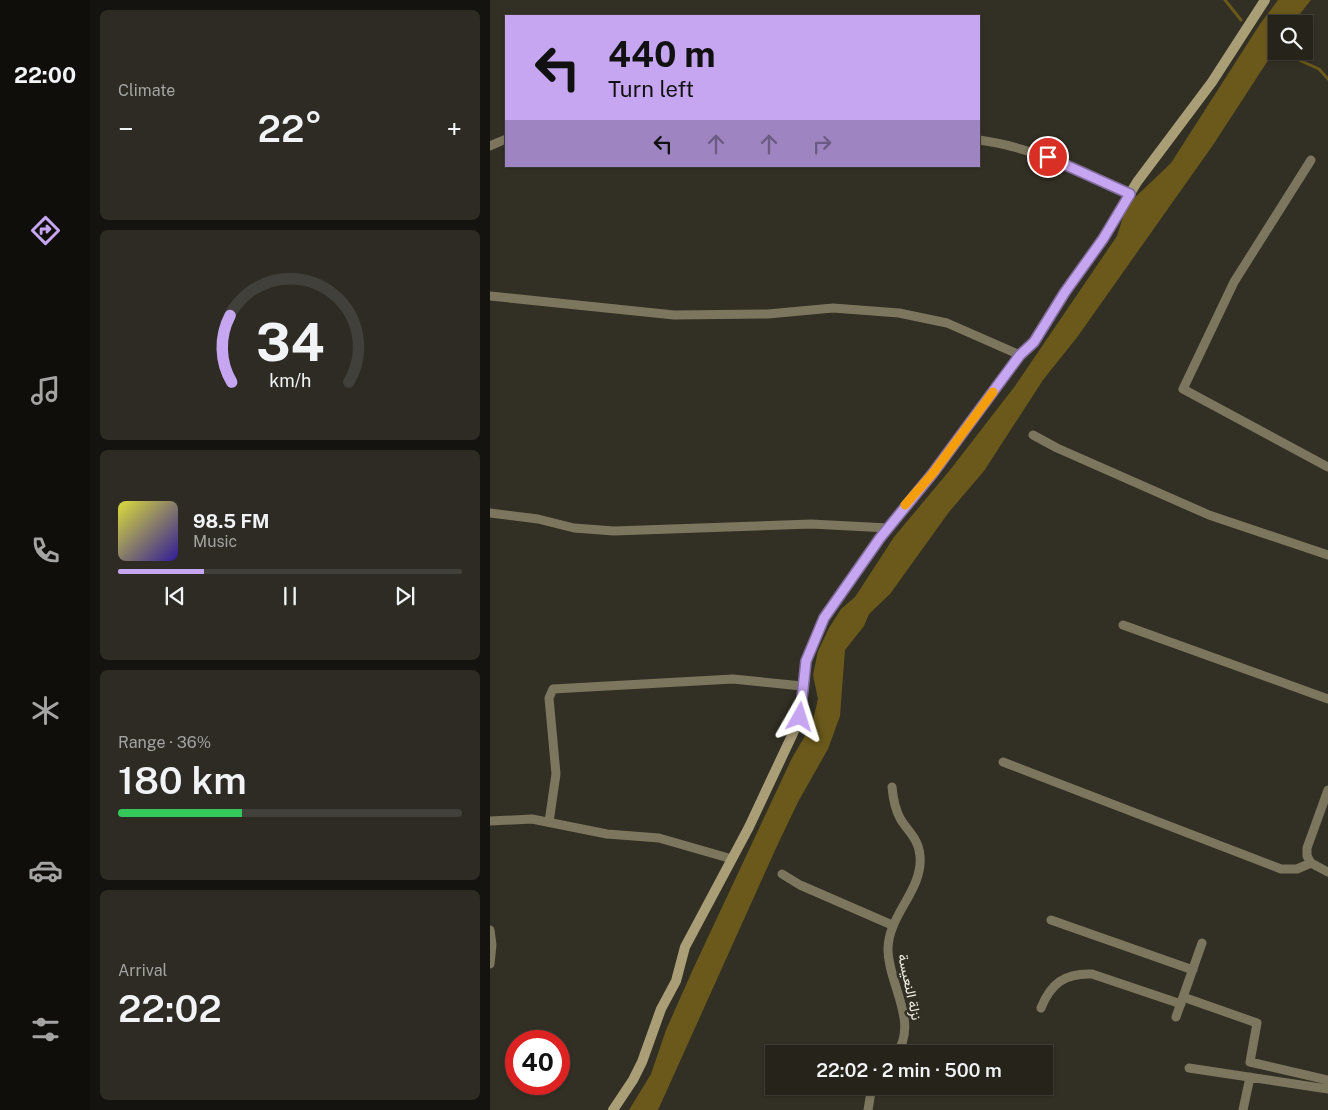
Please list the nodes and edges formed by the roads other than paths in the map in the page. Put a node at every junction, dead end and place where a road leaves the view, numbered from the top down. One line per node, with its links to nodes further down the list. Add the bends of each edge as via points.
1 (1264, 0): 6 (street, via 1212,82)
2 (505, 139): 4 (street)
3 (980, 140): 6 (street, via 1017,146 1048,157)
4 (490, 146)
5 (1311, 160): 10 (street, via 1234,282 1183,388)
6 (1130, 194): 8 (street, via 1034,342)
7 (490, 296): 8 (street, via 674,315 768,314 833,308 899,313 947,323)
8 (1020, 355): 12 (street)
9 (1033, 435): 13 (street, via 1209,515)
10 (1328, 467)
11 (490, 513): 12 (street, via 538,519 574,528 614,531 811,524)
12 (888, 528): 15 (street, via 824,618 811,645)
13 (1328, 555)
14 (1122, 625): 16 (street)
15 (802, 686): 21 (street, via 733,679 553,689 549,698 556,774); 22 (street, via 802,705 796,729)
16 (1328, 699)
17 (1003, 762): 23 (street, via 1281,869 1297,870)
18 (892, 787): 27 (street, نزلة النعيسة, via 898,814 913,835 920,856 916,879)
19 (1328, 790): 23 (street, via 1307,848)
20 (490, 821): 21 (street, via 532,819)
21 (549, 822): 22 (street, via 607,834 659,838)
22 (732, 859): 41 (street, via 685,947 676,980 661,1009 639,1068)
23 (1311, 863): 24 (street)
24 (1328, 872)
25 (782, 874): 27 (street)
26 (1051, 920): 31 (street)
27 (892, 925): 35 (street, نزلة النعيسة, via 888,954 904,1025)
28 (490, 930): 30 (street)
29 (1202, 943): 31 (street)
30 (490, 964)
31 (1192, 970): 32 (street)
32 (1182, 1001): 33 (street, via 1081,973 1059,980 1048,992); 34 (street); 38 (street, via 1258,1023 1250,1062)
33 (1041, 1008)
34 (1176, 1017)
35 (902, 1045)
36 (1189, 1068): 37 (street)
37 (1250, 1077): 39 (street); 43 (street)
38 (1328, 1080)
39 (1328, 1089)
40 (870, 1095): 42 (street)
41 (613, 1110)
42 (868, 1110)
43 (1243, 1110)

